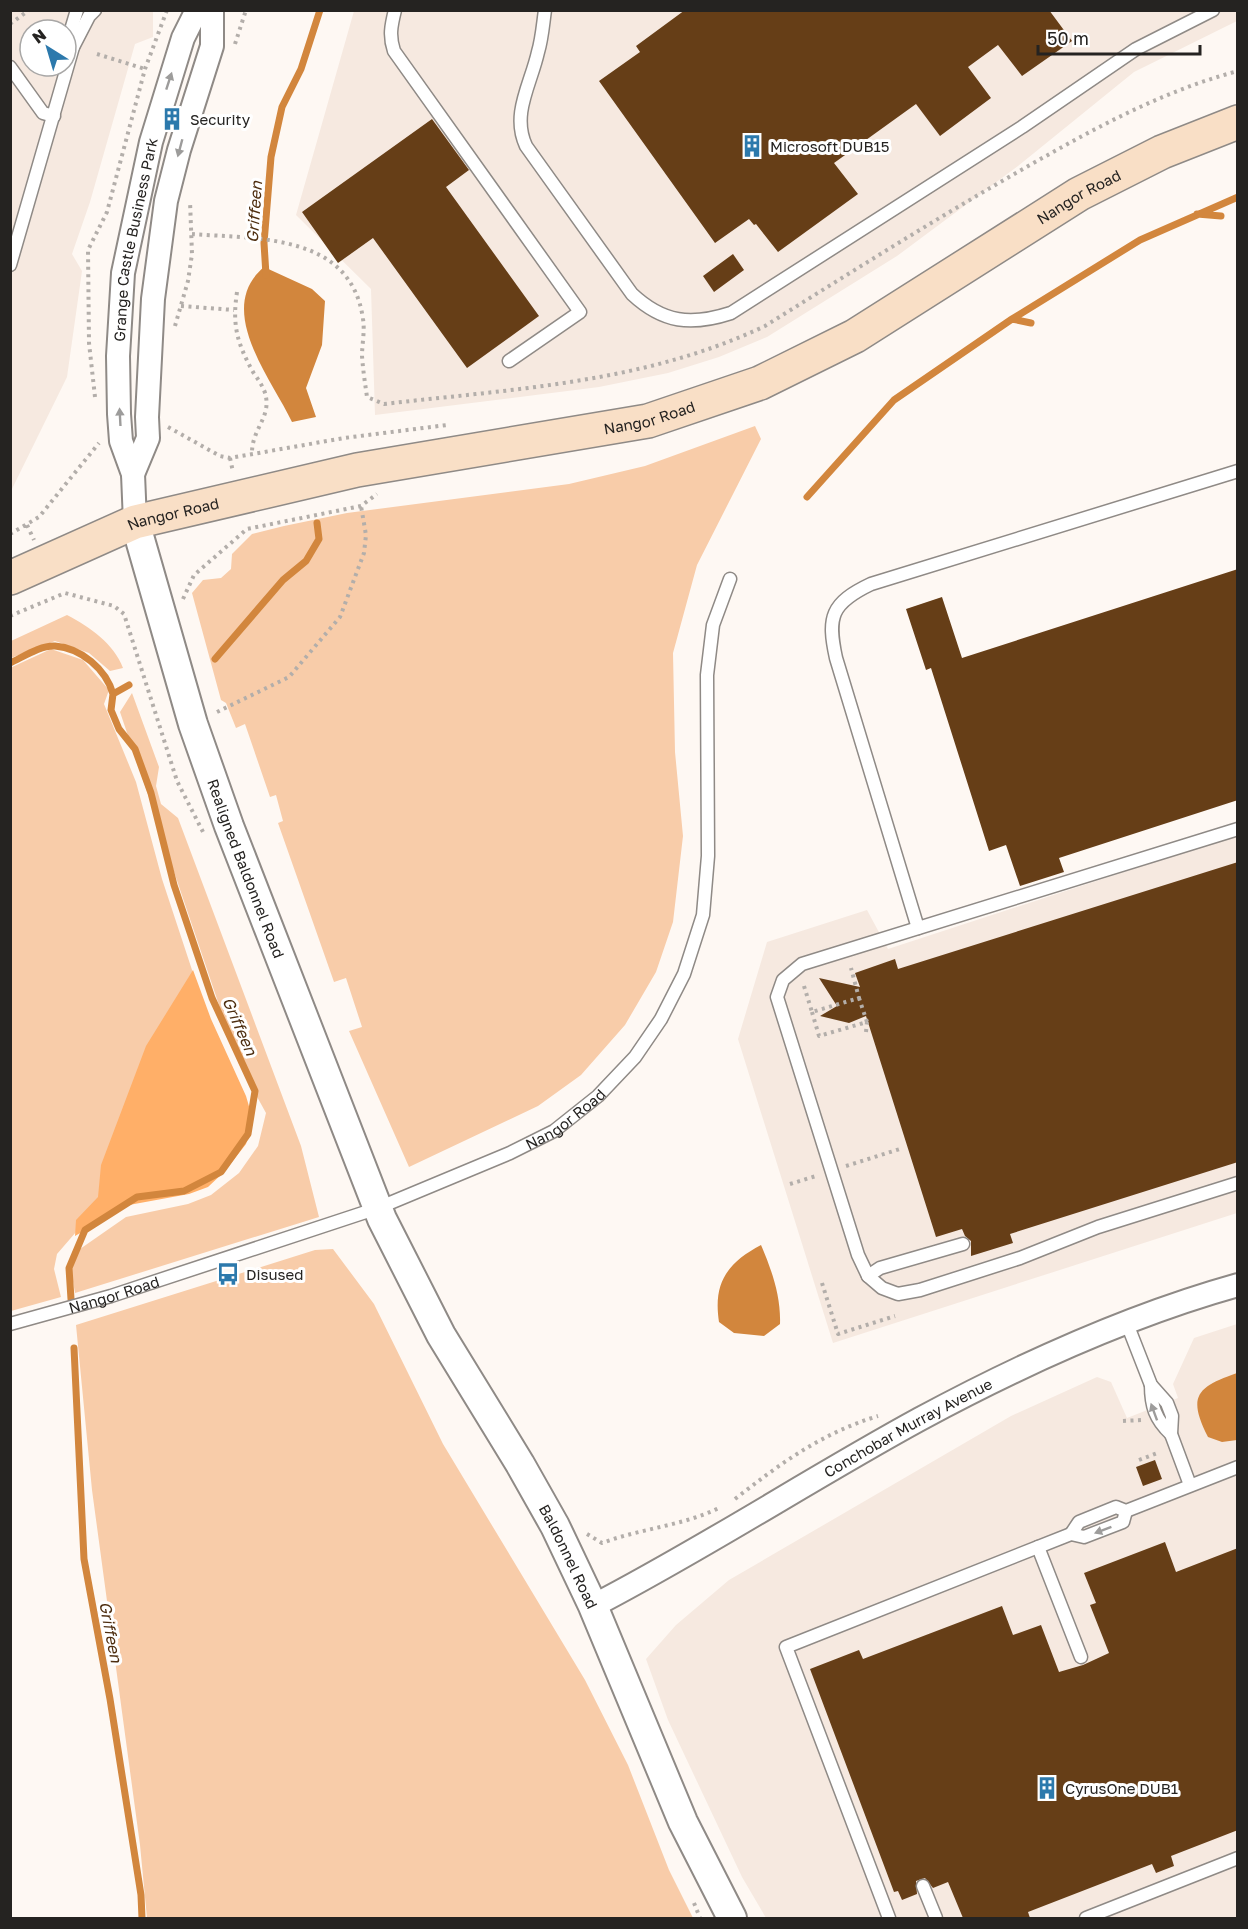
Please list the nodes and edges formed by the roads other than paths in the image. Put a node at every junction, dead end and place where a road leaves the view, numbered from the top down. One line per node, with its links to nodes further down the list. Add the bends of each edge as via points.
1 (95, 10): 7 (lane)
2 (197, 10): 15 (street, Grange Castle Business Park, one-way to 2, via 121,441 119,414 123,273 151,142 183,38)
3 (212, 10): 15 (street, Grange Castle Business Park, one-way to 15, via 212,46 166,201 153,299 148,438)
4 (395, 10): 13 (lane, via 390,28 394,51 580,312)
5 (545, 10): 6 (lane, via 520,117 526,146 632,294 662,316 696,321 731,313 1022,127 1136,49)
6 (1212, 10)
7 (78, 39)
8 (10, 67): 10 (lane, via 43,112)
9 (65, 78): 10 (lane)
10 (54, 116): 12 (lane)
11 (1238, 122): 16 (main road, Nangor Road, via 1162,152 1079,194 855,336 760,383 648,421 357,470)
12 (10, 265)
13 (509, 361)
14 (1238, 471): 20 (lane, via 871,584 841,604 832,617 830,630 836,658)
15 (133, 474): 16 (street, Grange Castle Business Park)
16 (135, 522): 17 (main road, Nangor Road); 22 (street, Realigned Baldonnel Road, via 193,724 229,826)
17 (10, 578)
18 (730, 579): 22 (lane, Nangor Road, via 713,625 707,675 708,856 703,915 684,974 661,1019 635,1057 598,1096 554,1131)
19 (1238, 829): 20 (lane)
20 (918, 928): 24 (lane, via 802,964 783,980 777,997 830,1171)
21 (1238, 1183): 24 (lane, via 920,1290 898,1294 882,1288)
22 (378, 1208): 27 (lane, Nangor Road, via 111,1296); 31 (street, Baldonnel Road, via 441,1335 555,1526)
23 (963, 1244): 24 (lane, via 879,1268)
24 (868, 1276)
25 (1238, 1285): 26 (street, Conchobar Murray Avenue)
26 (1126, 1321): 29 (lane, via 1151,1385 1151,1403 1158,1422 1171,1434); 31 (street, Conchobar Murray Avenue, via 1011,1372 920,1419)
27 (10, 1324)
28 (1238, 1467): 29 (lane)
29 (1190, 1485): 30 (lane, via 1126,1511 1116,1507 1078,1522 1071,1534)
30 (1038, 1547): 32 (lane); 36 (lane, via 786,1647)
31 (593, 1606): 35 (street, Baldonnel Road, via 683,1822)
32 (1081, 1657)
33 (1238, 1858): 38 (lane)
34 (923, 1886): 37 (lane)
35 (732, 1918)
36 (889, 1918)
37 (936, 1918)
38 (1086, 1918)

